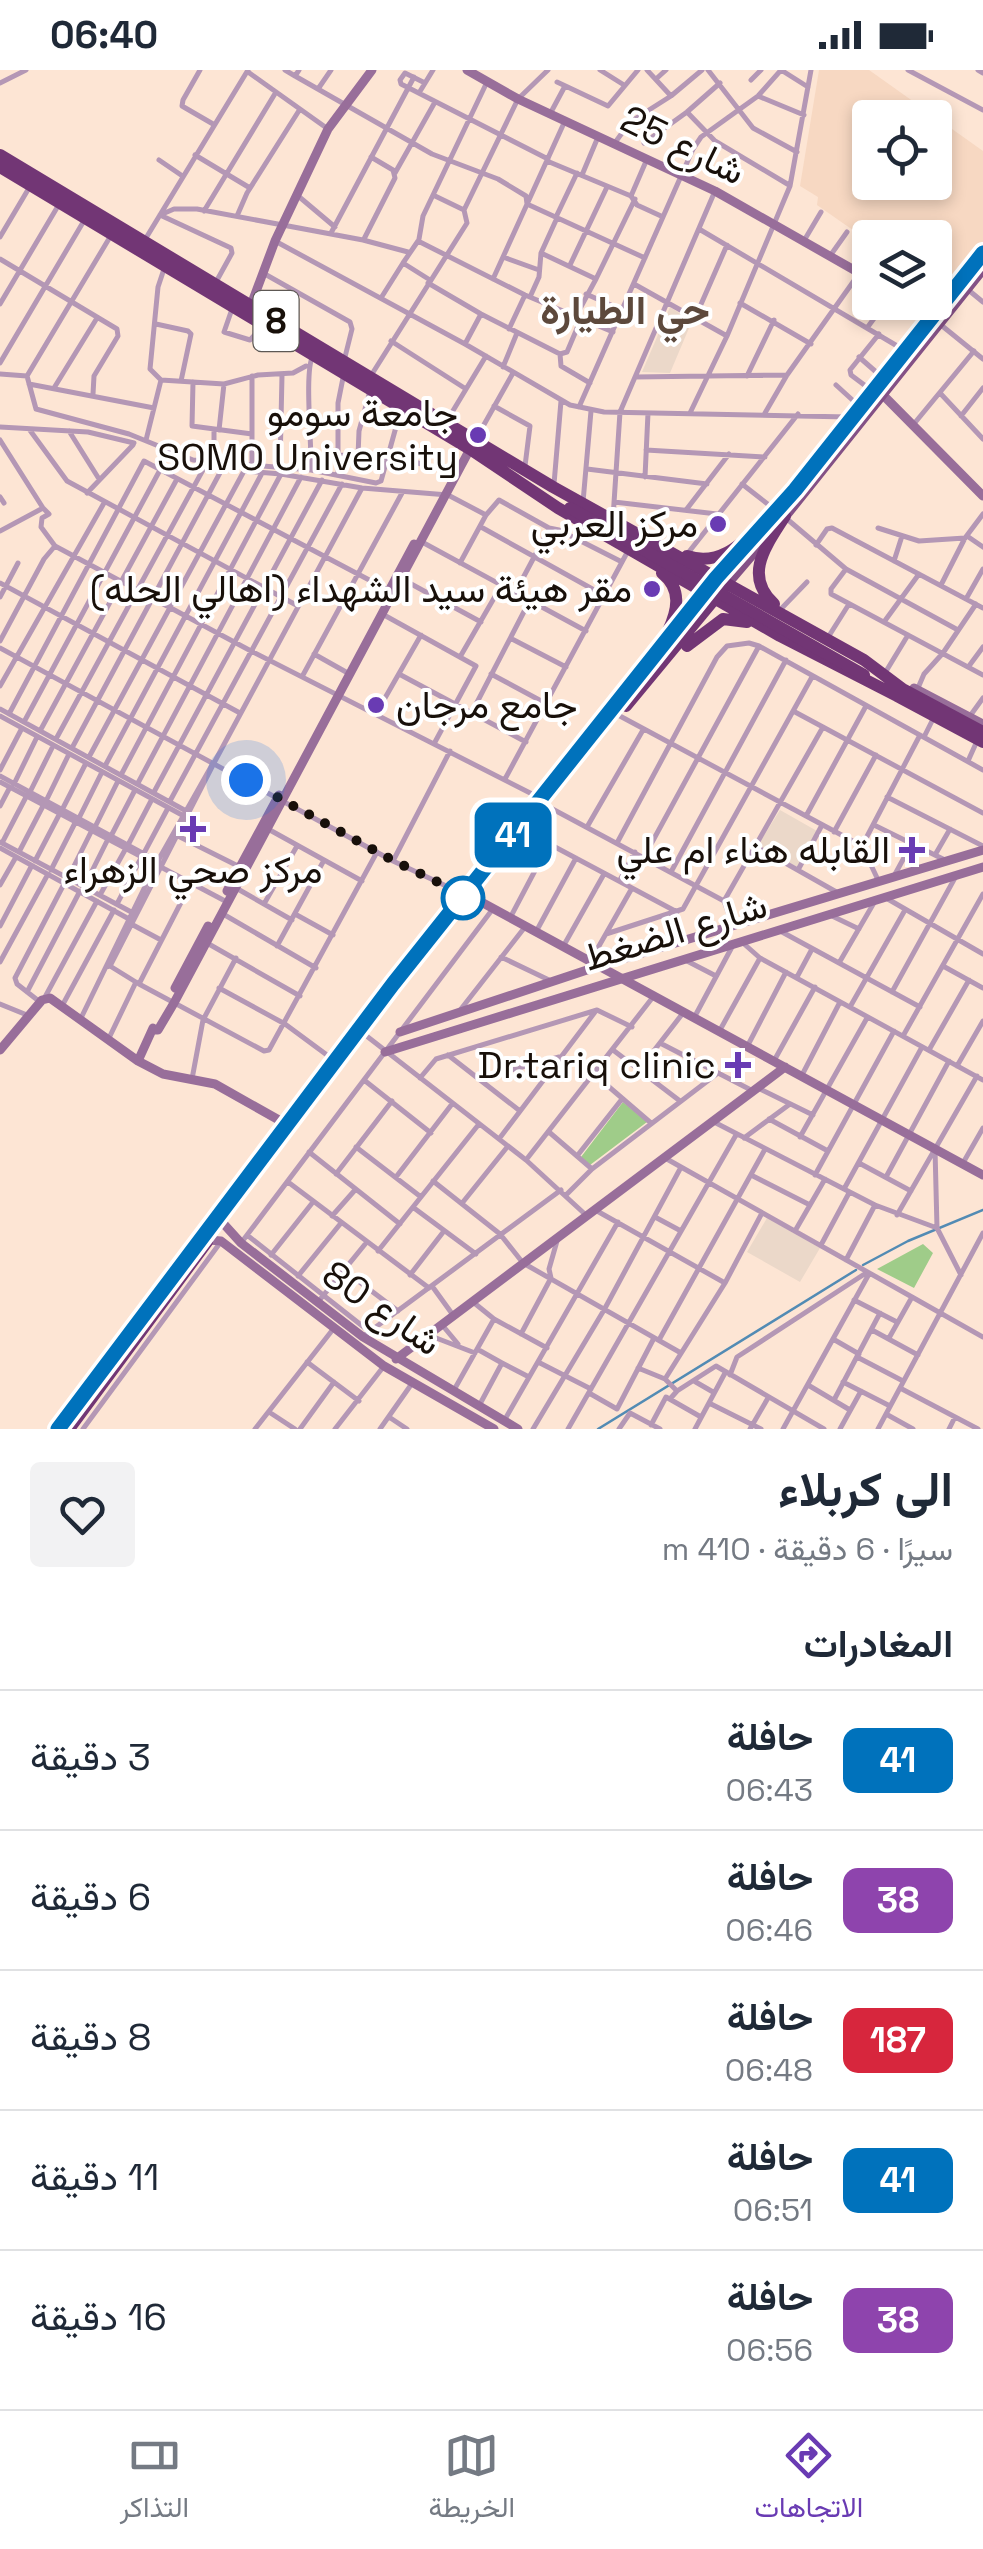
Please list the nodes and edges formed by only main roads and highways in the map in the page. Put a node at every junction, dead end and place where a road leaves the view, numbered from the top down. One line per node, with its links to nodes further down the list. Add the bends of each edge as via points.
1 (0, 156): 6 (highway, 8, via 250,306)
2 (0, 167): 6 (highway, 8)
3 (983, 253): 5 (main road)
4 (983, 269): 5 (main road)
5 (936, 321): 8 (main road); 8 (main road)
6 (314, 354): 7 (highway, 8)
7 (370, 383): 9 (highway, 8, via 446,422); 9 (highway, 8, via 401,409)
8 (878, 392): 11 (main road); 11 (main road)
9 (473, 444): 10 (highway, 8); 10 (highway, 8, via 524,469)
10 (550, 492): 12 (highway, 8); 14 (highway, via 626,556)
11 (798, 492): 13 (main road)
12 (575, 505): 15 (highway); 23 (highway, 8, bridge)
13 (777, 515): 15 (highway, via 729,553); 17 (main road); 20 (highway, via 758,568 764,594)
14 (645, 558): 16 (highway); 24 (highway, via 670,579 677,604)
15 (685, 558): 16 (highway, via 687,571); 17 (highway)
16 (677, 577): 18 (highway)
17 (722, 581): 18 (highway); 19 (highway)
18 (710, 596): 21 (highway); 24 (highway)
19 (764, 604): 20 (highway); 21 (highway, via 753,608)
20 (786, 614): 23 (highway)
21 (756, 620): 22 (highway)
22 (780, 636): 24 (highway, via 722,619); 25 (highway)
23 (874, 672): 25 (highway, 8)
24 (648, 674): 27 (highway); 27 (highway)
25 (907, 692): 26 (highway, 8); 26 (highway, 8, via 934,716)
26 (981, 738)
27 (544, 802): 28 (highway); 28 (highway)
28 (469, 896): 29 (highway)
29 (396, 987): 30 (highway); 31 (highway, via 220,1234)
30 (58, 1429)
31 (69, 1429)

